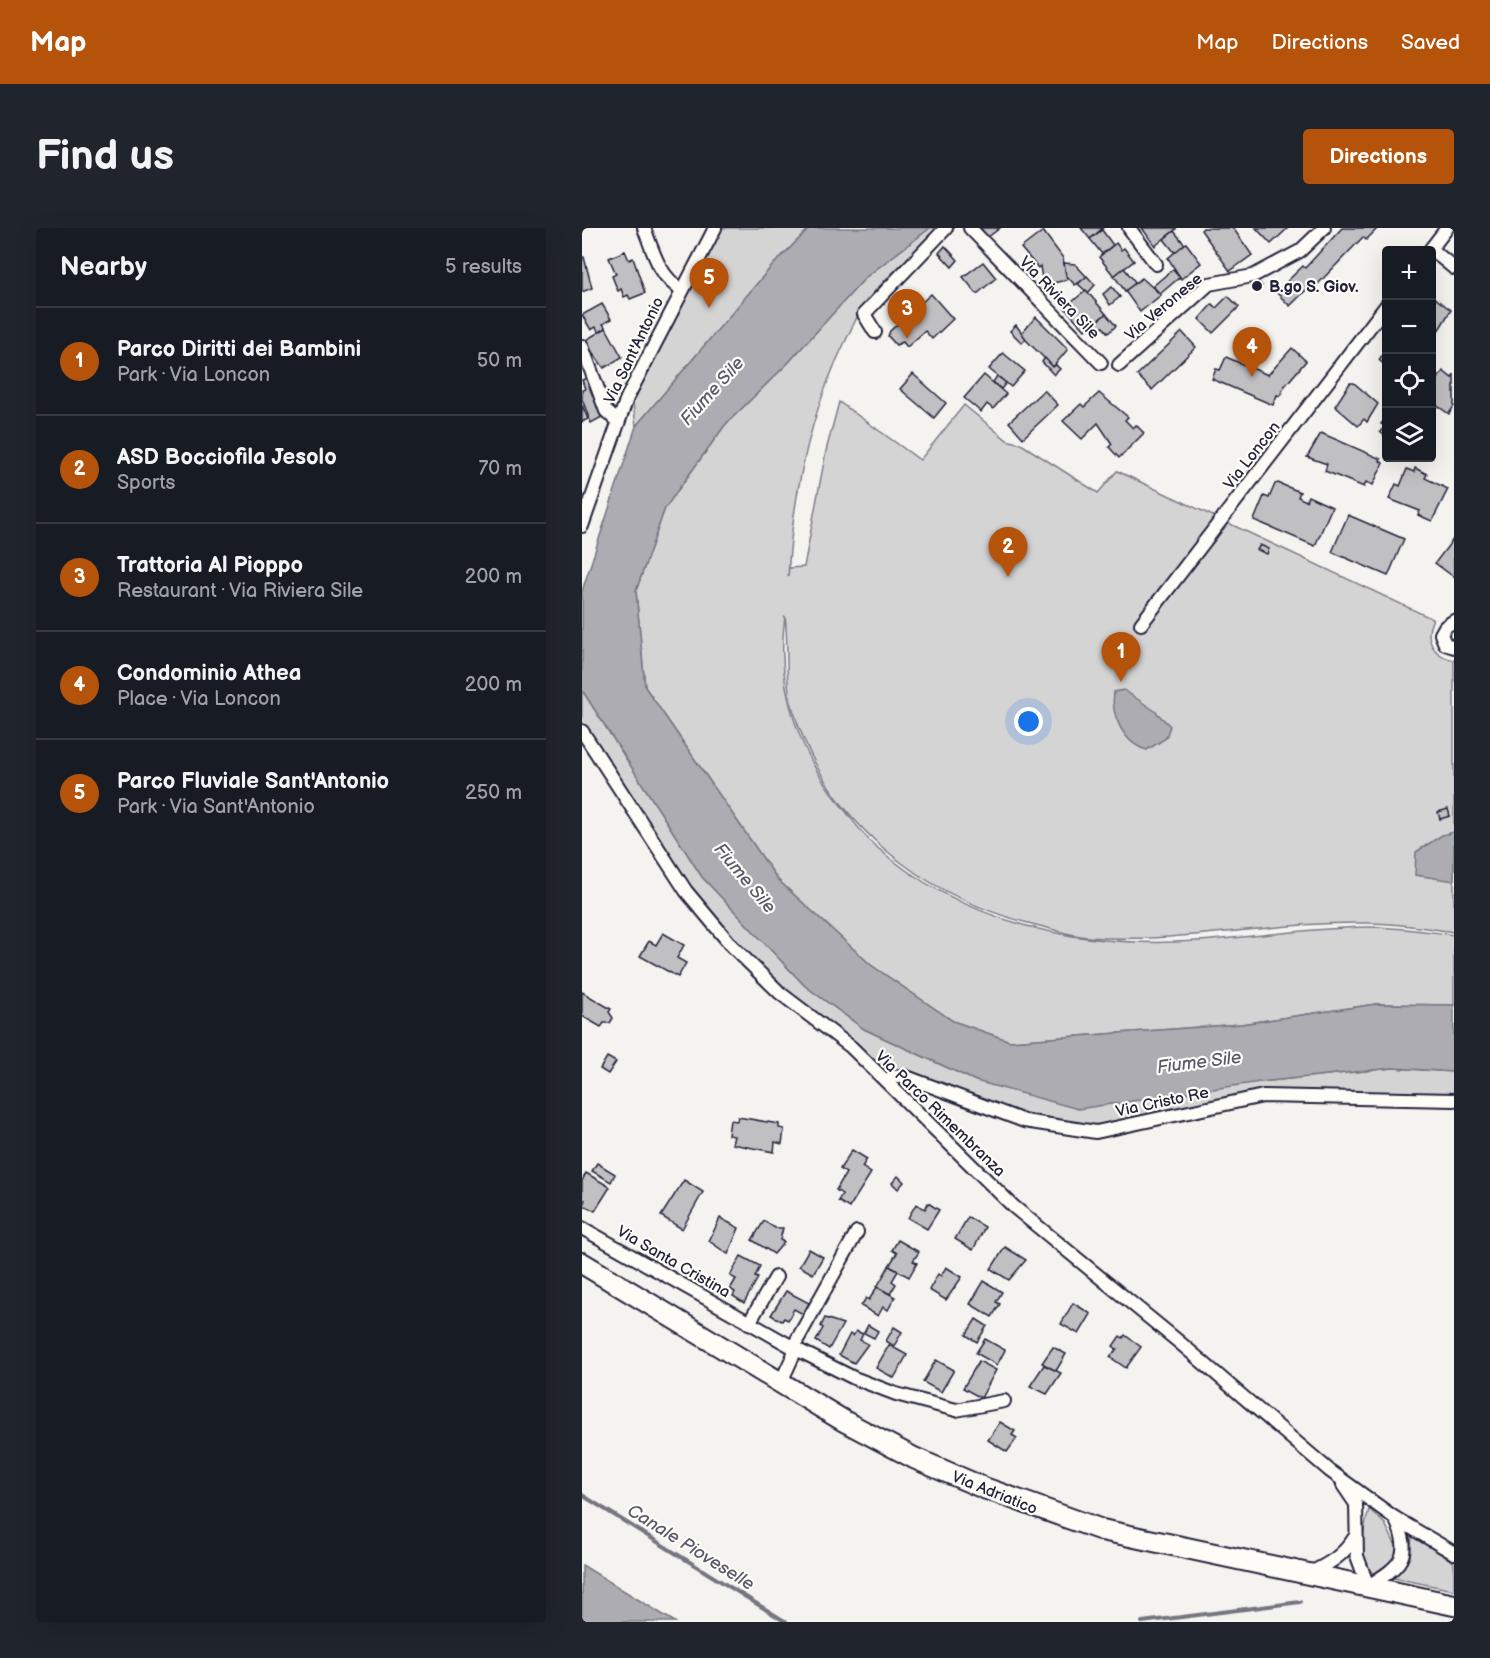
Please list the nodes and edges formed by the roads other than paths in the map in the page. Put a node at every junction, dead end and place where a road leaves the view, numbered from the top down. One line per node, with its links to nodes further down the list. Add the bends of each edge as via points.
1 (644, 228): 12 (street, via 661,271)
2 (714, 228): 12 (street, Via Sant'Antonio)
3 (946, 228): 14 (street, via 864,314)
4 (970, 228): 16 (street, Via Riviera Sile)
5 (1129, 228): 10 (street)
6 (1324, 228): 17 (street, Via Veronese, via 1300,251 1254,276 1209,284)
7 (1447, 228): 8 (street)
8 (1433, 246)
9 (1436, 254): 11 (street)
10 (1156, 264)
11 (1454, 268)
12 (682, 290): 18 (street, Via Sant'Antonio)
13 (1382, 311): 22 (street, Via Loncon)
14 (875, 332)
15 (582, 345): 18 (street, via 606,411)
16 (1101, 363)
17 (1119, 365)
18 (617, 421): 19 (street, Via Sant'Antonio)
19 (586, 499): 20 (street, Via Sant'Antonio)
20 (582, 526)
21 (1454, 621): 23 (street, via 1442,634 1445,644)
22 (1141, 624)
23 (1454, 648)
24 (582, 731): 25 (street, Via Parco Rimembranza, via 686,891 732,946 780,993 851,1047)
25 (886, 1081): 26 (street, Via Cristo Re, via 904,1076 1024,1121 1096,1132 1263,1096); 35 (street, Via Parco Rimembranza, via 1014,1207)
26 (1454, 1100)
27 (582, 1228): 31 (street, Via Santa Cristina)
28 (857, 1232): 32 (street, via 797,1340)
29 (582, 1263): 33 (main road, Via Adriatico)
30 (776, 1276): 31 (street)
31 (749, 1323): 32 (street, Via Santa Cristina)
32 (796, 1349): 33 (street); 34 (street, Via Santa Cristina, via 854,1378 956,1410)
33 (781, 1382): 39 (main road, Via Adriatico, via 914,1458 1042,1510 1102,1530)
34 (1004, 1401)
35 (1330, 1471): 36 (street, Via Parco Rimembranza); 37 (street, Via Parco Rimembranza, via 1356,1504)
36 (1395, 1518): 38 (street, Via Parco Rimembranza); 40 (street, via 1403,1538 1403,1557 1392,1571)
37 (1356, 1537): 39 (street, via 1337,1559); 40 (street, Via Parco Rimembranza, via 1359,1565)
38 (1454, 1553)
39 (1306, 1575): 40 (main road, Via Adriatico)
40 (1368, 1586): 41 (main road, Via Adriatico)
41 (1454, 1605)

